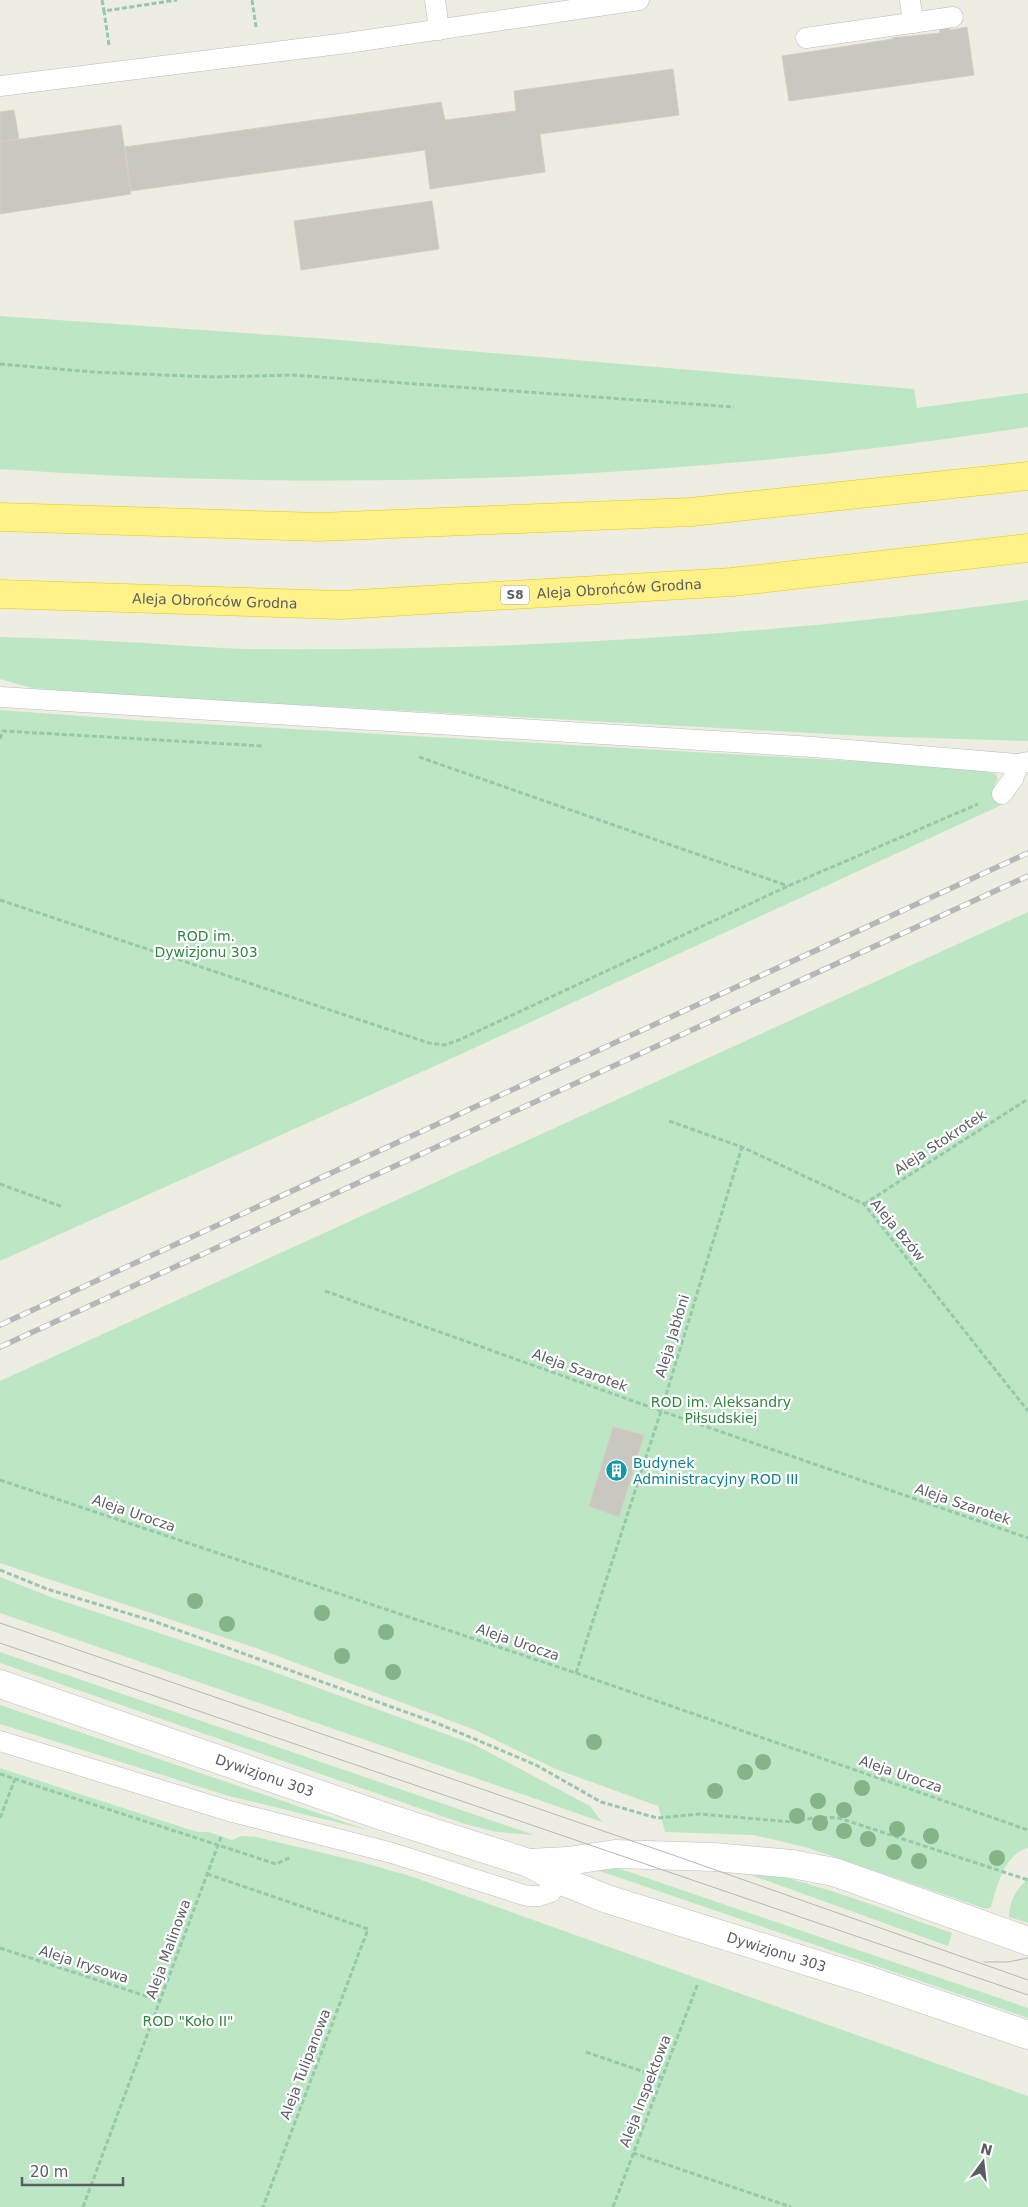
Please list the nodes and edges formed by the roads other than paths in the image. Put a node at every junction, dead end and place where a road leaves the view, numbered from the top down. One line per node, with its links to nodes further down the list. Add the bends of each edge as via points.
1 (435, 0): 6 (lane)
2 (639, 0): 6 (lane)
3 (910, 0): 5 (lane)
4 (953, 17): 5 (lane)
5 (914, 23): 7 (lane)
6 (439, 30): 8 (lane)
7 (806, 38)
8 (0, 86)
9 (1028, 476): 10 (highway, via 691,512 339,526)
10 (0, 517)
11 (1028, 548): 12 (highway, Aleja Obrońców Grodna / S8, via 732,582 341,605)
12 (0, 594)
13 (0, 697): 14 (lane, via 813,746)
14 (1023, 763): 15 (lane)
15 (1002, 794)
16 (0, 1684): 18 (street, Dywizjonu 303, via 385,1817 529,1863)
17 (0, 1741): 18 (lane, via 229,1811 392,1853 526,1896 551,1892)
18 (563, 1870): 19 (street, Dywizjonu 303, via 615,1854 714,1857 792,1864 834,1872); 20 (street, Dywizjonu 303, via 607,1899 868,1980)
19 (1028, 1941)
20 (1028, 2035)

